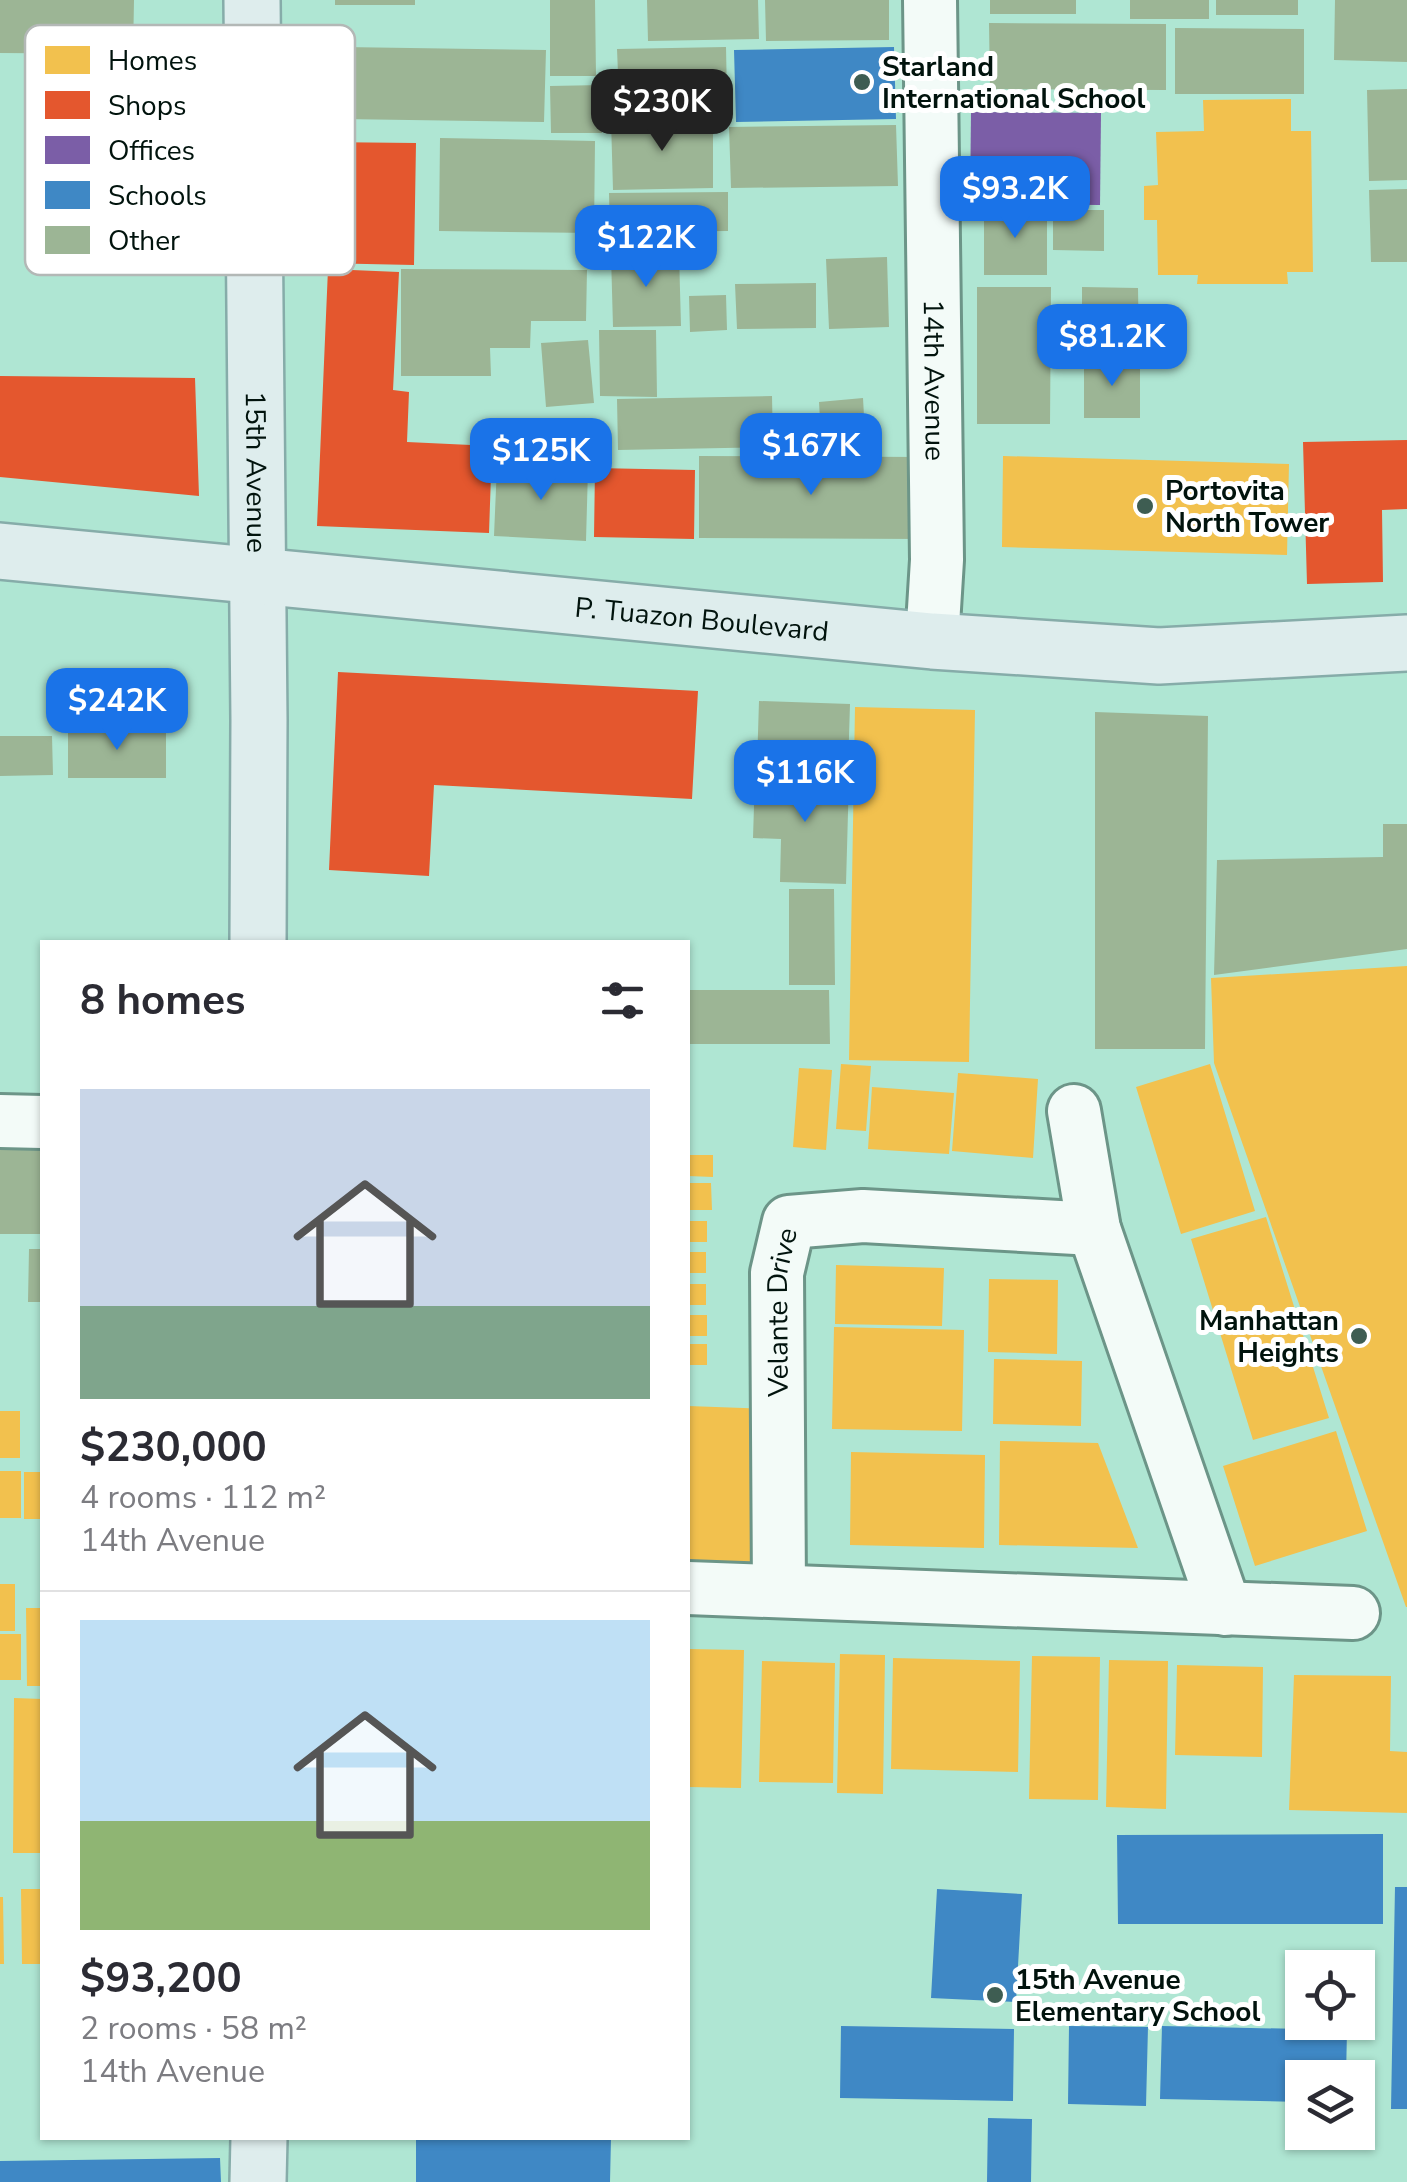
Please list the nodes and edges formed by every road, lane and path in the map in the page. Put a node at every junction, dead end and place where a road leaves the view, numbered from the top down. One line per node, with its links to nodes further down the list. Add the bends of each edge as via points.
1 (252, 0): 3 (main road, 15th Avenue)
2 (930, 0): 7 (street, 14th Avenue, via 937,560)
3 (252, 25)
4 (254, 275): 6 (main road, 15th Avenue)
5 (0, 551): 6 (main road, P. Tuazon Boulevard)
6 (256, 574): 7 (main road, P. Tuazon Boulevard); 9 (main road, 15th Avenue)
7 (932, 641): 8 (main road, P. Tuazon Boulevard, via 1159,656)
8 (1407, 643)
9 (258, 940)
10 (1074, 1111): 13 (street)
11 (0, 1121): 12 (street)
12 (40, 1122)
13 (1094, 1229): 15 (street, Velante Drive, via 863,1216 788,1222 777,1273); 16 (street)
14 (690, 1588): 15 (street)
15 (780, 1590): 16 (street)
16 (1225, 1608): 17 (street)
17 (1353, 1613)
18 (259, 2140): 19 (main road)
19 (258, 2182)

